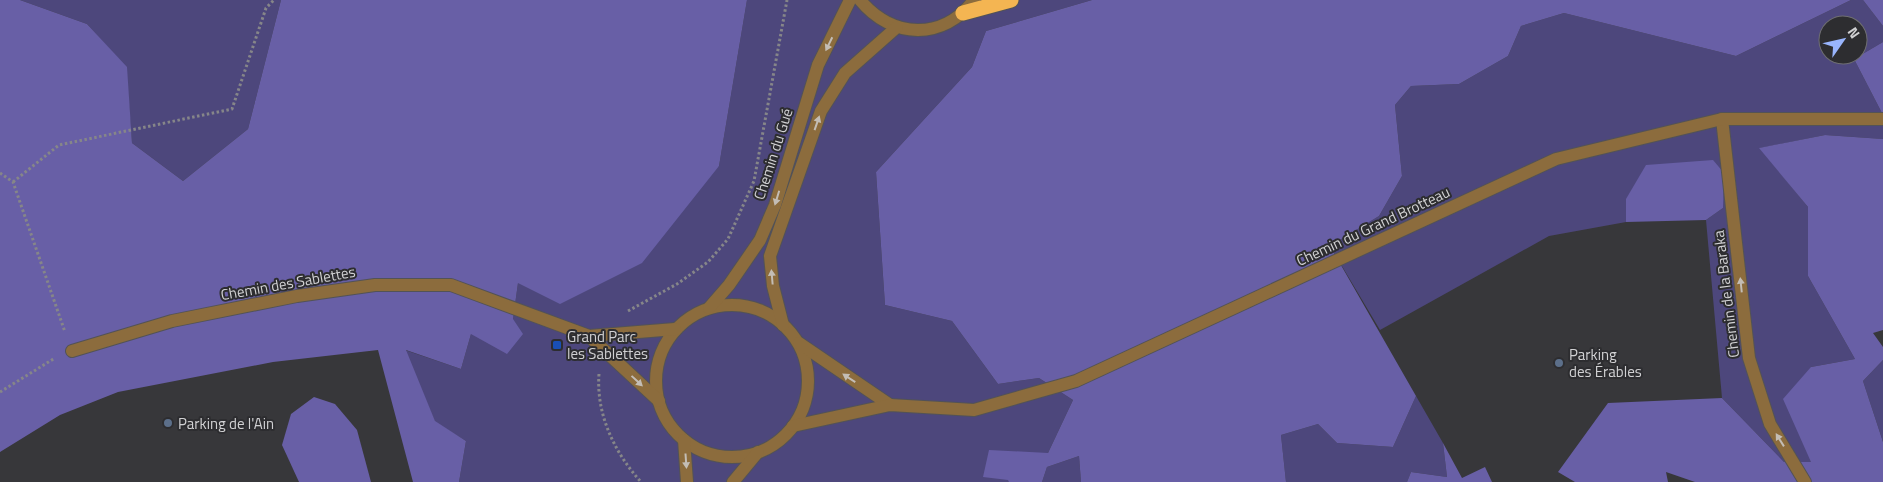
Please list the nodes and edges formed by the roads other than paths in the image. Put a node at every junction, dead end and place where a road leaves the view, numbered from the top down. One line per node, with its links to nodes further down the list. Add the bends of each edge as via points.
1 (850, 0): 9 (street, Chemin du Gué, one-way to 9, via 818,65 775,205 760,240)
2 (860, 0): 6 (street, via 877,18)
3 (974, 0): 5 (street)
4 (1011, 0): 5 (highway)
5 (963, 13): 6 (street, via 941,26 924,30)
6 (897, 27): 10 (street, Chemin du Gué, one-way to 6, via 773,286 770,256 821,111 845,74)
7 (1722, 119): 8 (street, Chemin du Grand Brotteau); 16 (street, Chemin du Grand Brotteau, via 1556,159 1076,381 974,410); 22 (street, Chemin de la Baraka, one-way to 7, via 1770,424 1749,358)
8 (1883, 120)
9 (709, 308): 10 (street, via 728,304 748,306 767,313); 11 (street, via 691,316)
10 (783, 325): 13 (street)
11 (676, 329): 12 (street); 15 (street, via 662,351 656,376)
12 (589, 336): 14 (street, Chemin des Sablettes, via 451,285 375,284 172,321); 15 (street, one-way to 15)
13 (798, 342): 16 (street, one-way to 13); 17 (street, via 806,363 808,385 804,407)
14 (72, 350)
15 (659, 401): 18 (street, via 664,416)
16 (890, 405): 17 (street, Chemin du Grand Brotteau)
17 (793, 426): 19 (street, via 778,442)
18 (684, 440): 19 (street, via 720,456); 20 (street, one-way to 20)
19 (758, 452): 21 (street)
20 (688, 482)
21 (733, 482)
22 (1805, 482)

